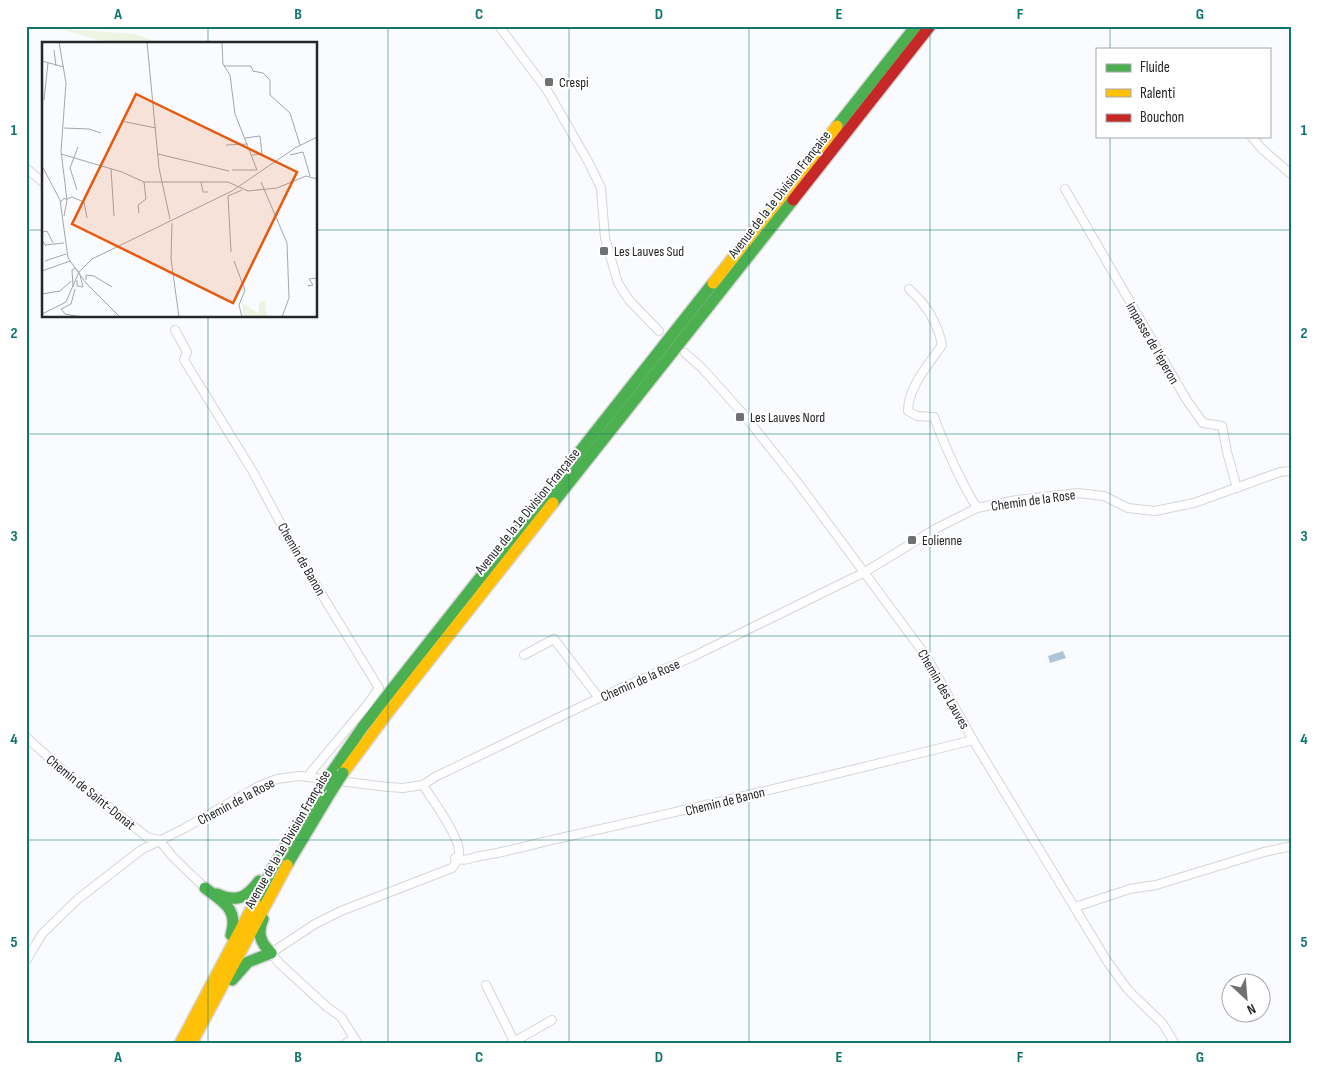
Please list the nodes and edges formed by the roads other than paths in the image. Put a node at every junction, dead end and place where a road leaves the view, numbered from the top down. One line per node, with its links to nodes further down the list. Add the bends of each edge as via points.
1 (499, 26): 11 (street, via 548,90 589,163 601,188 605,238 618,283 629,300)
2 (916, 26): 21 (highway, Avenue de la 1e Division Française, via 404,674)
3 (930, 26): 21 (highway, Avenue de la 1e Division Française)
4 (1253, 138): 6 (street)
5 (26, 168): 7 (street)
6 (1292, 175)
7 (42, 181)
8 (1064, 189): 14 (street, impasse de l'éperon, via 1186,399 1204,423 1222,426)
9 (908, 289): 15 (street, via 918,297 934,320 942,345 908,400 908,411 917,416 934,417 943,442)
10 (175, 330): 22 (street, Chemin de Banon, via 187,352 184,360 254,472 297,554 379,688)
11 (659, 331)
12 (685, 353): 16 (street, Chemin des Lauves, via 744,415)
13 (1292, 471): 14 (street, Chemin de la Rose, via 1280,472)
14 (1237, 488): 15 (street, Chemin de la Rose, via 1194,503 1156,511 1128,508 1104,496 1078,493)
15 (977, 508): 16 (street, Chemin de la Rose, via 935,529)
16 (865, 572): 18 (street, Chemin de la Rose, via 692,657); 20 (street, Chemin des Lauves, via 926,656)
17 (524, 655): 18 (street, via 554,639)
18 (599, 698): 23 (street, Chemin de la Rose)
19 (26, 737): 26 (street, Chemin de Saint-Donat, via 147,837)
20 (973, 740): 28 (street, Chemin de Banon, via 509,852 464,861); 30 (street, Chemin des Lauves)
21 (340, 773): 24 (highway, Avenue de la 1e Division Française, bridge); 25 (highway, Avenue de la 1e Division Française, bridge, via 320,789)
22 (307, 777): 23 (street, Chemin de la Rose, via 388,787); 26 (street, Chemin de la Rose, via 268,782)
23 (423, 785): 28 (street, via 444,818)
24 (334, 791): 31 (highway, via 259,928 260,940); 38 (highway, Avenue de la 1e Division Française, via 279,879)
25 (305, 813): 29 (highway, via 248,894 226,898); 37 (highway, Avenue de la 1e Division Française)
26 (160, 840): 29 (street); 32 (street, Chemin de la Rose, via 141,850 78,899 42,934)
27 (1292, 846): 30 (street)
28 (457, 854): 31 (street, via 452,868 341,910)
29 (205, 888): 37 (highway, via 233,913 235,922)
30 (1075, 907): 41 (street, Chemin des Lauves, via 1118,977 1163,1024)
31 (271, 953): 35 (street, via 341,1017); 39 (highway, via 253,958 240,968)
32 (26, 962)
33 (486, 985): 36 (street)
34 (552, 1020): 36 (street)
35 (356, 1041): 40 (street)
36 (512, 1042)
37 (178, 1044)
38 (191, 1044)
39 (195, 1044)
40 (345, 1044)
41 (1175, 1044)

